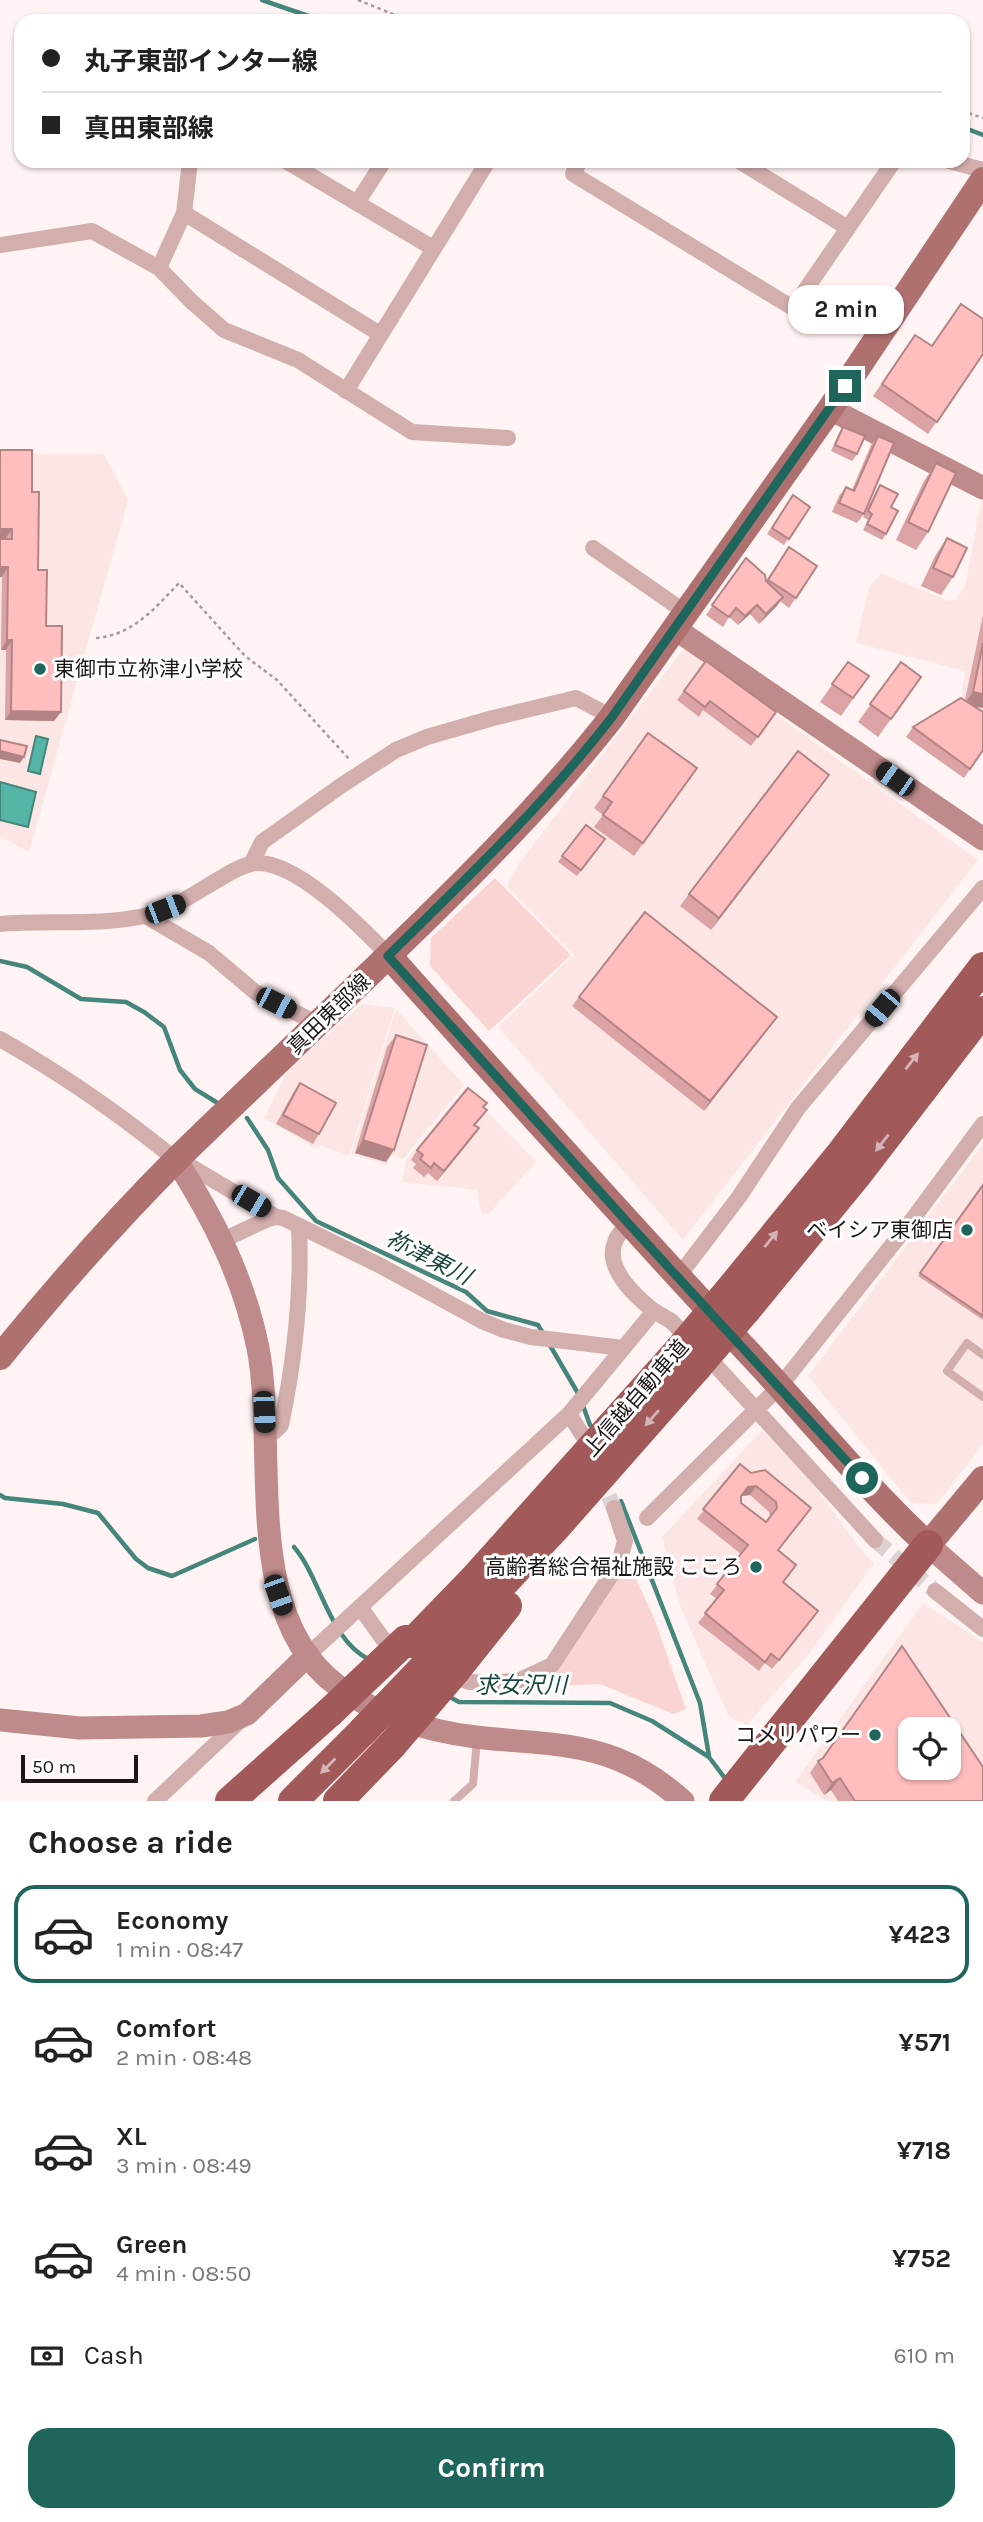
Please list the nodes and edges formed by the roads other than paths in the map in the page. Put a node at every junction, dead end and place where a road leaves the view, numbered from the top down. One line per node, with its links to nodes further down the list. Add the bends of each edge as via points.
1 (189, 168): 10 (street)
2 (298, 168): 9 (street)
3 (380, 168): 9 (street)
4 (484, 168): 13 (street)
5 (576, 168): 11 (street, via 573,174 793,308)
6 (750, 168): 11 (street)
7 (889, 168): 11 (street)
8 (983, 180): 17 (main road, 真田東部線)
9 (358, 203): 13 (street)
10 (184, 213): 14 (street); 15 (street)
11 (848, 228)
12 (0, 245): 14 (street, via 92,232)
13 (433, 248): 15 (street)
14 (159, 268): 16 (street, via 224,330 298,360)
15 (380, 334): 16 (street)
16 (346, 391): 18 (street, via 412,432)
17 (830, 409): 19 (street); 21 (main road, 真田東部線)
18 (508, 438)
19 (983, 488)
20 (593, 548): 21 (street)
21 (679, 620): 22 (main road, 真田東部線); 23 (street)
22 (612, 717): 24 (street, via 576,698 427,737 396,750 262,842); 28 (main road, 真田東部線, via 510,835)
23 (983, 839)
24 (251, 864): 26 (street); 28 (street, via 277,866 309,885 347,914)
25 (983, 888): 39 (street, via 798,1108)
26 (146, 916): 27 (street); 31 (street, via 209,953 255,992)
27 (0, 924)
28 (388, 956): 31 (main road, 真田東部線); 36 (main road)
29 (983, 967): 40 (highway, 上信越自動車道, one-way to 29)
30 (983, 1011): 40 (highway, 上信越自動車道, one-way to 40, via 856,1176)
31 (318, 1024): 34 (main road, 真田東部線)
32 (0, 1039): 34 (street, via 91,1096)
33 (983, 1124): 46 (street)
34 (185, 1164): 35 (street); 38 (street); 44 (main road, 真田東部線, via 89,1252)
35 (275, 1217): 37 (street); 38 (street)
36 (628, 1223): 39 (main road); 41 (street, via 615,1240 612,1254 627,1287)
37 (299, 1226): 42 (street, via 504,1330); 50 (street, via 293,1358 281,1425 274,1432)
38 (223, 1240): 50 (street, via 251,1317)
39 (678, 1277): 46 (main road)
40 (737, 1301): 45 (highway, 上信越自動車道, bridge)
41 (654, 1311): 42 (street); 49 (street, via 671,1321)
42 (623, 1348): 48 (street)
43 (983, 1355): 47 (lane, via 967,1343 947,1371)
44 (0, 1357)
45 (688, 1358): 62 (highway, 上信越自動車道, via 540,1506); 62 (highway, 上信越自動車道, one-way to 62, via 618,1458 497,1592)
46 (780, 1386): 49 (street); 56 (main road)
47 (983, 1398)
48 (572, 1410): 51 (street); 59 (street)
49 (756, 1410): 54 (street); 55 (street)
50 (265, 1432): 61 (street, via 274,1576 285,1615)
51 (583, 1436)
52 (983, 1479): 56 (main road)
53 (614, 1508): 59 (street, via 625,1541 619,1563 552,1665 520,1680 469,1682 456,1678 383,1639)
54 (647, 1518)
55 (875, 1540)
56 (928, 1545): 58 (street); 76 (highway)
57 (935, 1591): 60 (street)
58 (983, 1593)
59 (356, 1611): 61 (street)
60 (983, 1629)
61 (316, 1647): 63 (street); 66 (street, via 321,1672 391,1717)
62 (427, 1652): 65 (highway, 上信越自動車道, bridge); 67 (highway, bridge)
63 (247, 1714): 64 (street, via 201,1726 80,1728); 68 (street)
64 (0, 1720)
65 (344, 1720): 69 (highway); 70 (highway, 上信越自動車道); 71 (highway, 上信越自動車道, one-way to 71)
66 (477, 1737): 74 (lane, via 473,1784); 75 (street, via 555,1744 615,1758 663,1783)
67 (392, 1745): 72 (highway); 73 (highway)
68 (155, 1801)
69 (230, 1801)
70 (256, 1801)
71 (293, 1801)
72 (338, 1801)
73 (354, 1801)
74 (454, 1801)
75 (683, 1801)
76 (724, 1801)

